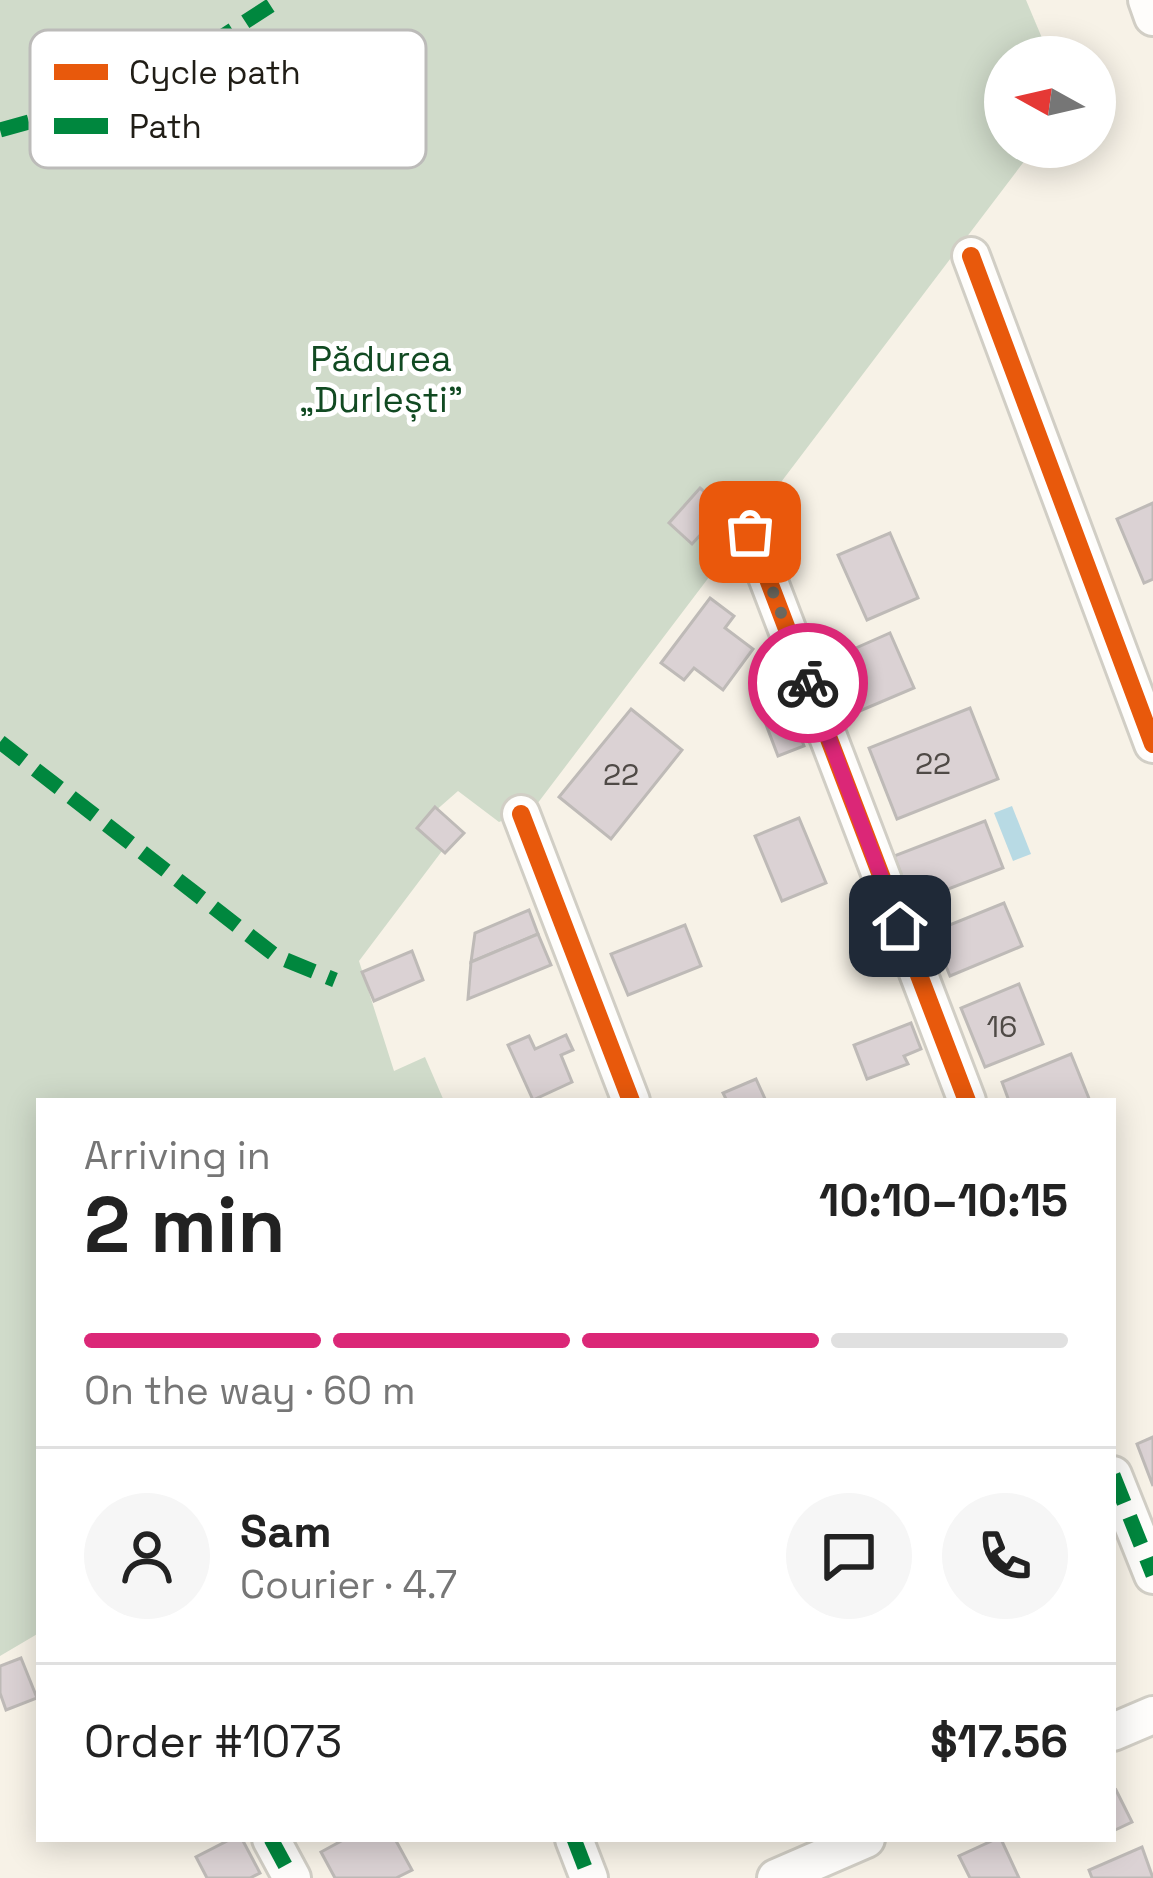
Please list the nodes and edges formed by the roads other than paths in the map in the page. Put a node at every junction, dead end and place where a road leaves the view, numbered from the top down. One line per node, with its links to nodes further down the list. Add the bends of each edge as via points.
1 (1147, 0): 2 (street)
2 (1153, 17)
3 (971, 256): 5 (street)
4 (750, 532): 8 (street)
5 (1153, 744)
6 (521, 814): 7 (street)
7 (630, 1098)
8 (966, 1098)
9 (1116, 1482): 10 (street)
10 (1153, 1575)
11 (273, 1842): 14 (street)
12 (575, 1842): 15 (street)
13 (859, 1842): 16 (street)
14 (292, 1878)
15 (589, 1878)
16 (776, 1878)

